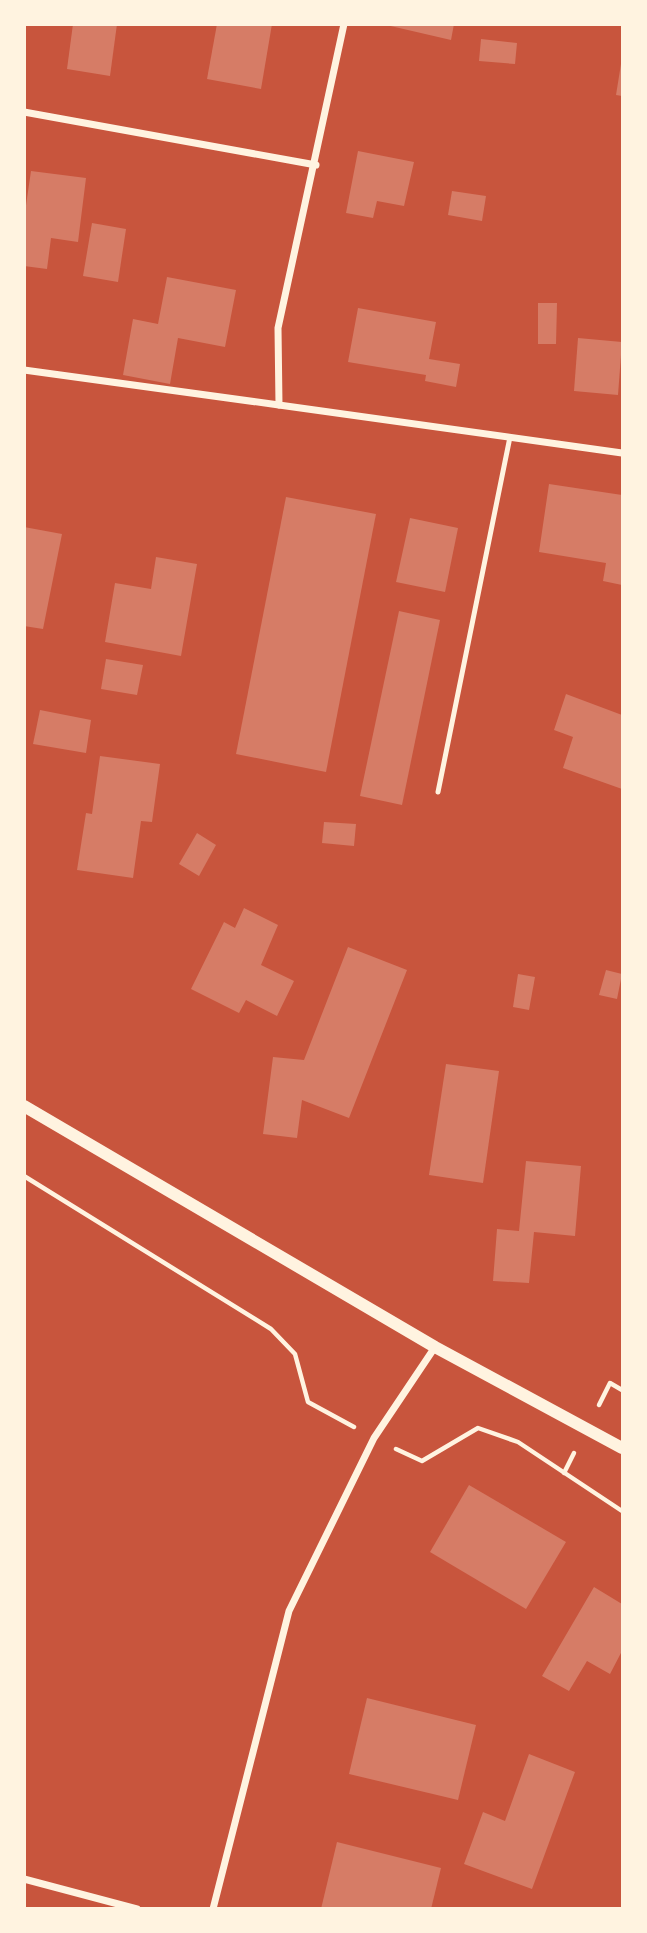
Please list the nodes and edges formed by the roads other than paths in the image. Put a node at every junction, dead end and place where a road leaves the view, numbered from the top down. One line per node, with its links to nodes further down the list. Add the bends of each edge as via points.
1 (344, 24): 3 (street)
2 (24, 112): 3 (street)
3 (316, 165): 5 (street, via 278,328)
4 (24, 370): 5 (street)
5 (279, 405): 6 (street)
6 (510, 436): 7 (street); 8 (lane)
7 (622, 453)
8 (438, 792)
9 (24, 1106): 10 (street)
10 (435, 1346): 11 (street); 14 (street, via 374,1438 289,1611)
11 (622, 1448)
12 (24, 1879): 13 (street)
13 (136, 1909)
14 (213, 1909)

